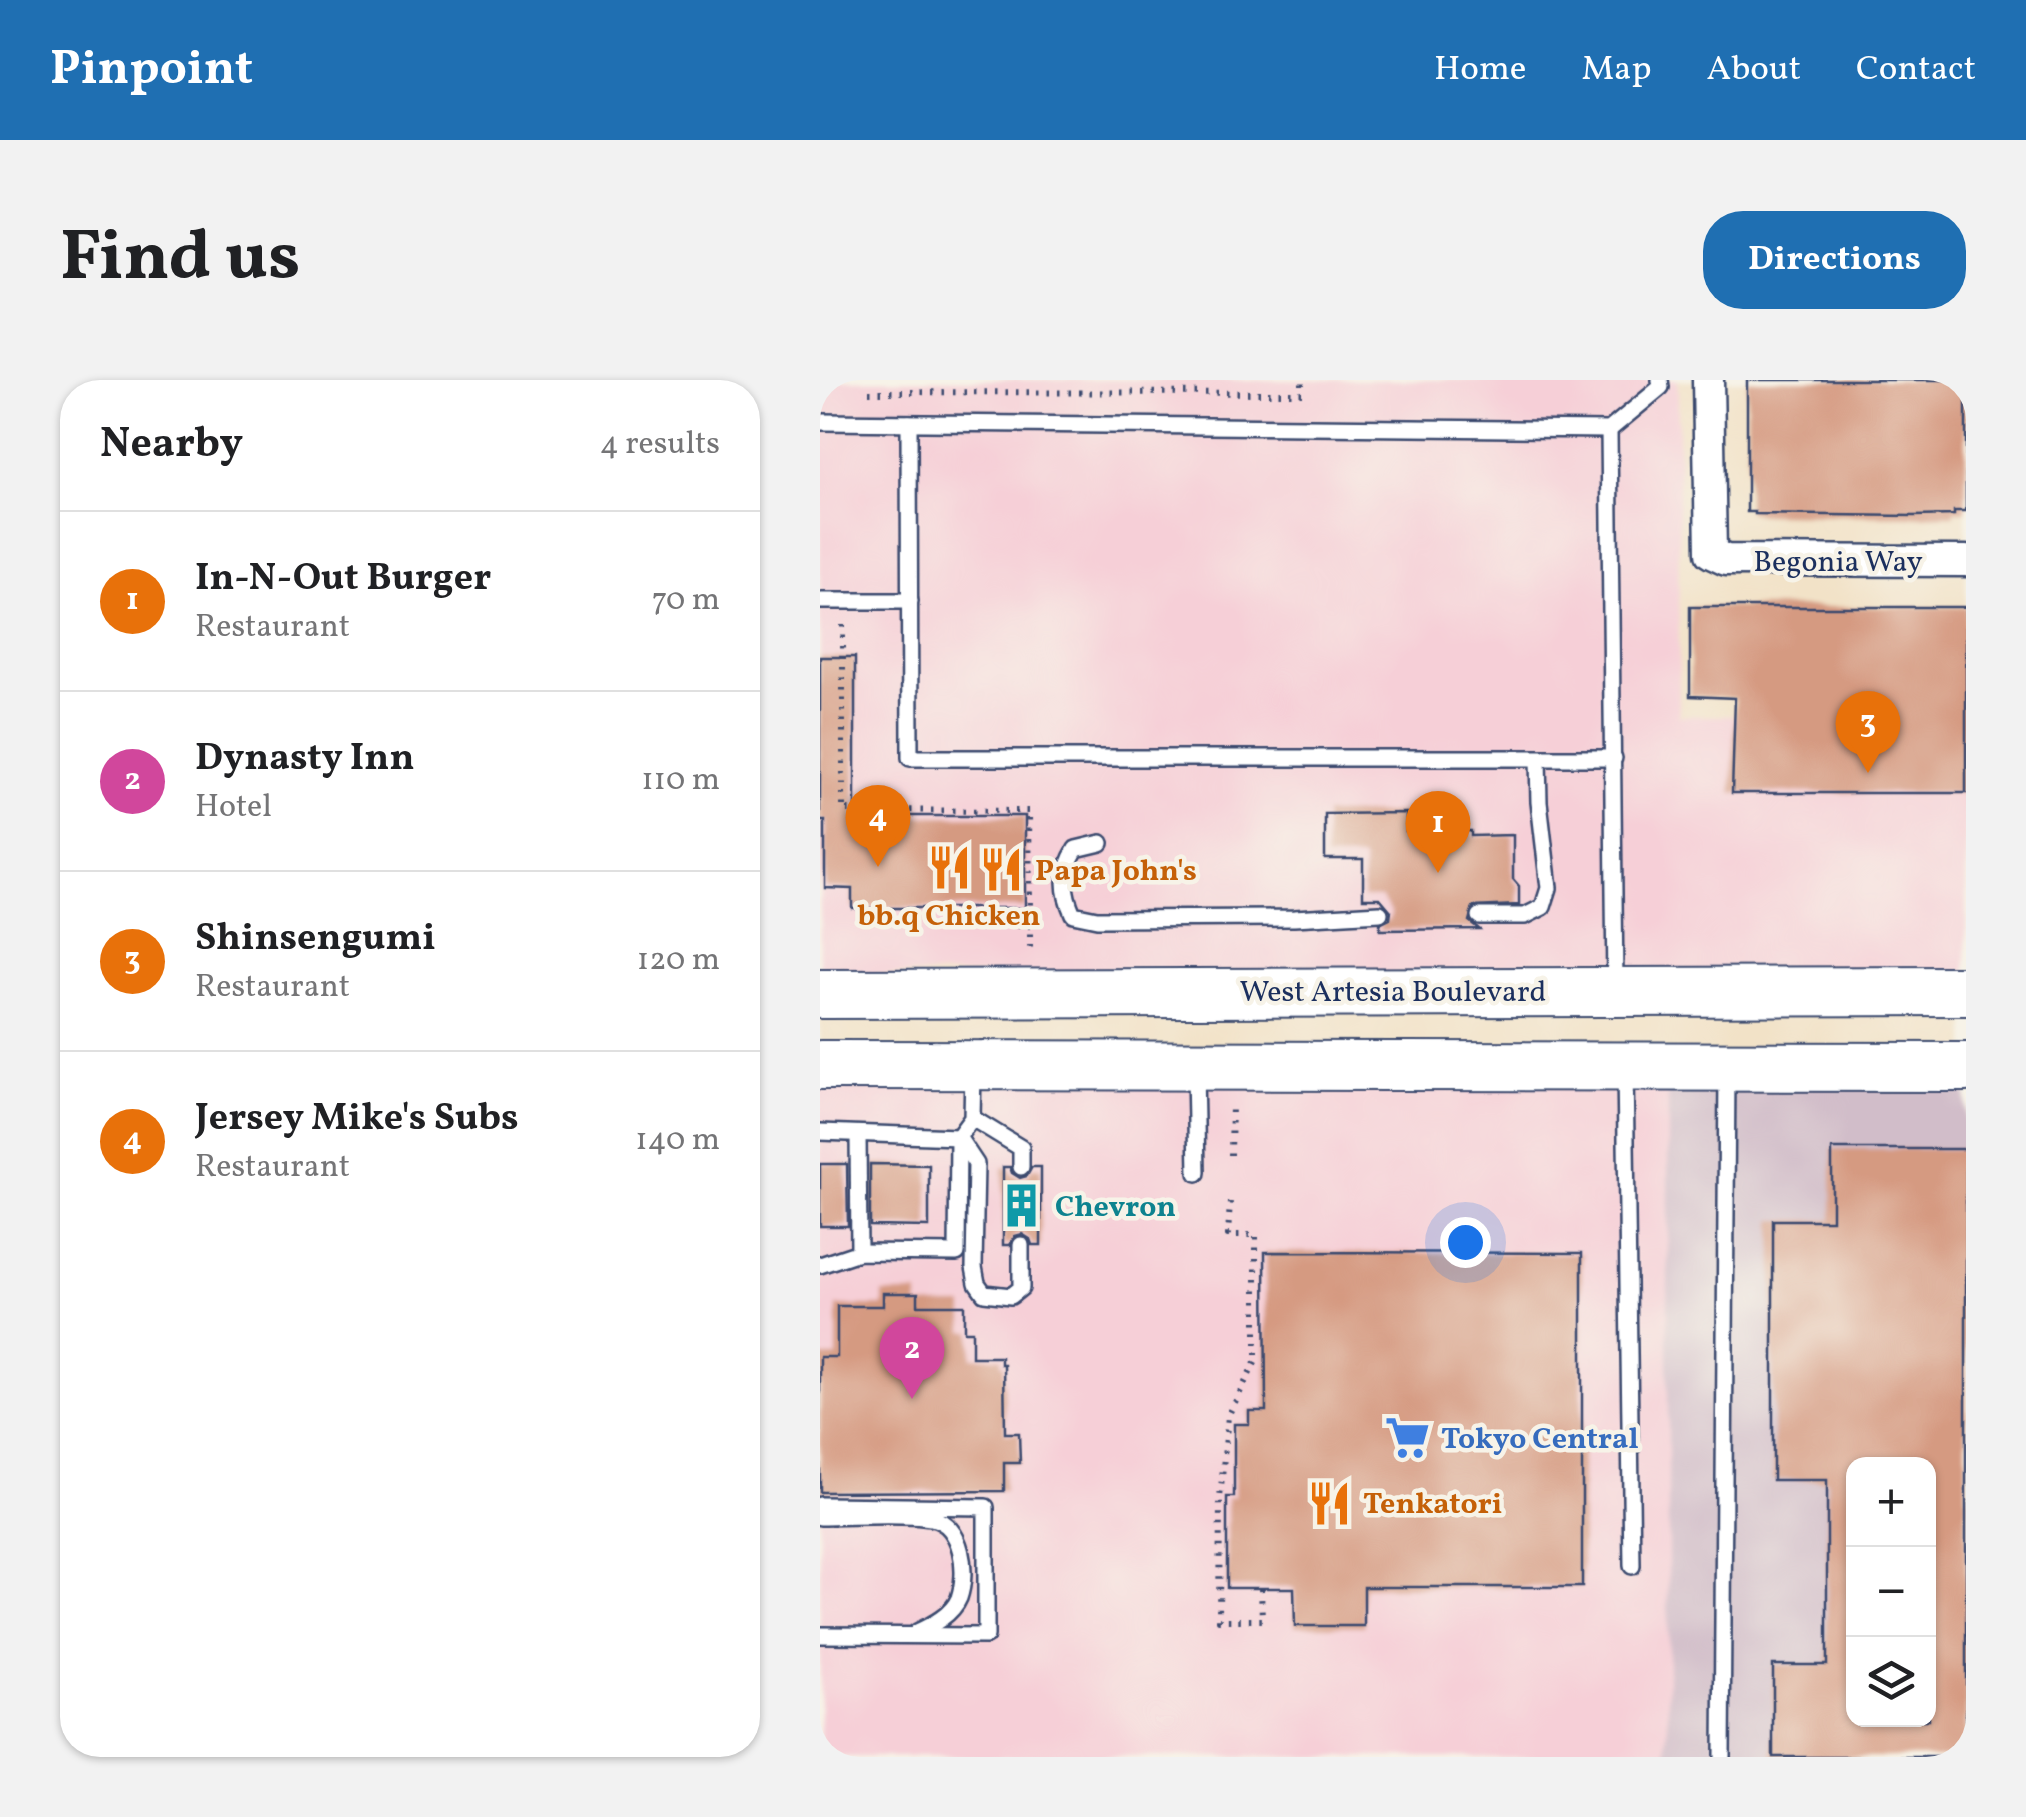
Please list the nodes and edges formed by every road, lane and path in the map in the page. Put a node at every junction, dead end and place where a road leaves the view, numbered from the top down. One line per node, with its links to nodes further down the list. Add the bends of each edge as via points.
1 (1302, 380): 4 (path, via 1302,393)
2 (1660, 380): 7 (lane, via 1661,387)
3 (1708, 380): 8 (street, Begonia Way, via 1711,553 1726,560)
4 (869, 392)
5 (820, 422): 6 (lane)
6 (909, 423): 7 (lane); 10 (lane)
7 (1608, 430): 12 (lane)
8 (1966, 561)
9 (820, 601): 10 (lane)
10 (910, 601): 13 (lane, via 910,758)
11 (843, 625): 15 (path, via 843,810 1029,811)
12 (1614, 758): 13 (lane); 21 (lane)
13 (1538, 759): 17 (lane, via 1549,888 1543,907 1524,916)
14 (1101, 843): 16 (lane, via 1076,849 1066,865 1064,894 1073,914)
15 (1030, 910): 18 (path); 18 (path, via 988,911 988,926)
16 (1380, 914)
17 (1480, 916)
18 (1030, 926): 19 (path)
19 (1030, 948)
20 (1966, 990): 21 (main road, West Artesia Boulevard)
21 (1615, 991): 22 (main road, West Artesia Boulevard); 26 (main road)
22 (820, 994)
23 (820, 1065): 24 (main road)
24 (973, 1066): 25 (main road); 30 (lane)
25 (1195, 1066): 26 (main road); 36 (lane)
26 (1625, 1066): 27 (main road); 43 (lane)
27 (1727, 1066): 28 (main road); 47 (lane)
28 (1966, 1066)
29 (1232, 1098): 34 (path)
30 (972, 1118): 33 (lane); 35 (lane, via 1021,1148)
31 (820, 1132): 32 (lane)
32 (858, 1134): 33 (lane); 39 (lane)
33 (958, 1138): 38 (lane, via 976,1164 974,1268 984,1293 1011,1296 1021,1288); 39 (lane, via 957,1253)
34 (1231, 1156)
35 (1021, 1167)
36 (1197, 1173)
37 (1230, 1202): 44 (path, via 1228,1235 1256,1235 1256,1361 1228,1416 1219,1620 1262,1620)
38 (1021, 1246)
39 (859, 1252): 40 (lane)
40 (820, 1265)
41 (820, 1505): 46 (lane, via 986,1506 986,1636)
42 (820, 1517): 46 (lane, via 934,1518 951,1530 960,1544 958,1600 939,1622)
43 (1632, 1566)
44 (1261, 1588)
45 (820, 1635): 46 (lane)
46 (910, 1636)
47 (1722, 1757)

